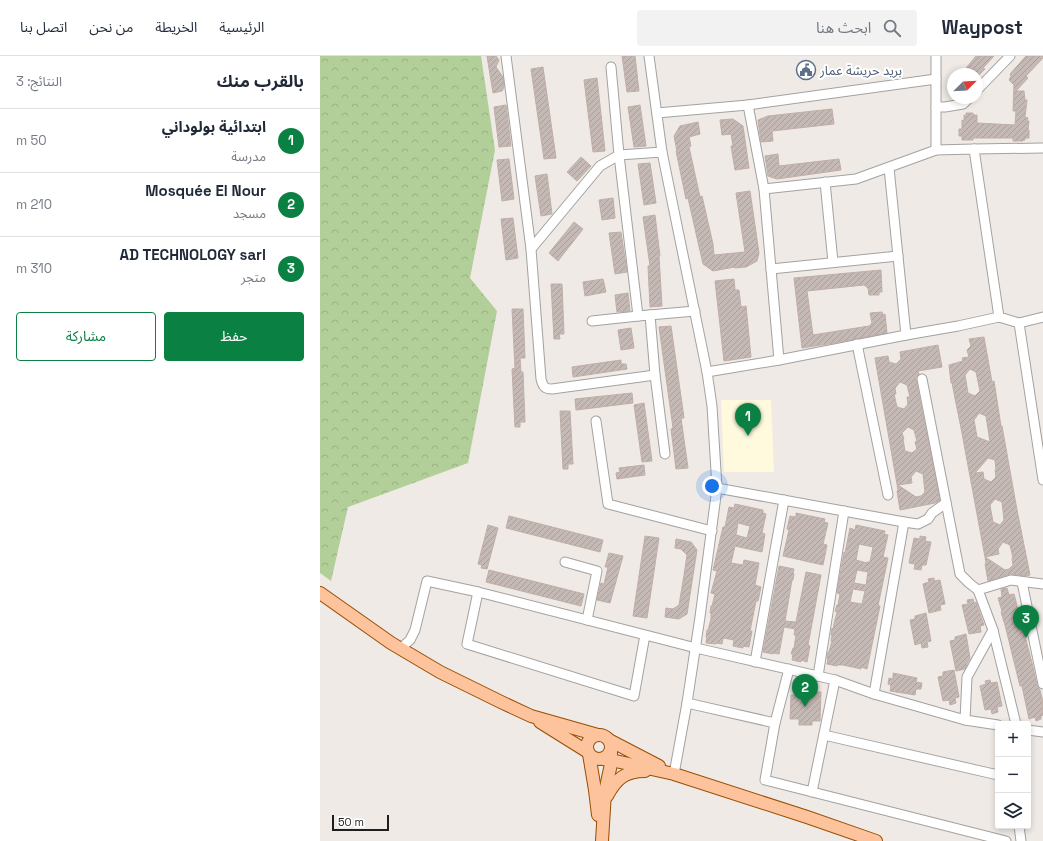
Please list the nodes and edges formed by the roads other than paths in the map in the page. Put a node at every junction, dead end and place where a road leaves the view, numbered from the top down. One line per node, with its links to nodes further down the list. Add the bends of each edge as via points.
1 (506, 56): 20 (street)
2 (649, 56): 11 (street)
3 (936, 56): 6 (street)
4 (1010, 56): 7 (street)
5 (611, 67): 16 (street)
6 (936, 79): 9 (street); 10 (street)
7 (983, 84)
8 (963, 104): 10 (street)
9 (748, 105): 11 (street); 19 (street)
10 (936, 107): 14 (street)
11 (657, 113): 15 (street)
12 (1043, 148): 13 (street)
13 (974, 149): 14 (street); 27 (street)
14 (936, 150): 17 (street)
15 (662, 152): 16 (street); 24 (street)
16 (619, 155): 20 (street, via 600,166); 26 (street)
17 (889, 168): 18 (street, via 856,179); 21 (street)
18 (825, 182): 19 (street); 22 (street)
19 (764, 189): 23 (street)
20 (531, 249): 35 (street, via 543,386 552,389)
21 (898, 256): 22 (street); 31 (street)
22 (833, 262): 23 (street)
23 (771, 269): 33 (street)
24 (695, 311): 25 (street); 34 (street)
25 (650, 315): 26 (street); 35 (street)
26 (638, 316): 29 (street)
27 (999, 317): 30 (street); 31 (street)
28 (1043, 317): 30 (street)
29 (592, 321)
30 (1019, 323): 39 (street)
31 (906, 335): 32 (street)
32 (857, 344): 33 (street); 41 (street)
33 (779, 360): 34 (street)
34 (707, 372): 40 (street, via 712,406)
35 (655, 375): 38 (street)
36 (922, 379): 43 (street)
37 (596, 421): 46 (street, via 608,504)
38 (665, 454)
39 (1043, 480)
40 (717, 488): 42 (street); 46 (street)
41 (888, 495)
42 (784, 500): 44 (street); 58 (street)
43 (946, 503): 45 (street, via 918,524); 50 (street, via 960,574)
44 (844, 511): 45 (street); 60 (street)
45 (904, 522): 63 (street)
46 (712, 531): 57 (street)
47 (565, 562): 53 (street, via 597,571)
48 (1022, 582): 49 (street); 50 (street, via 1011,580); 62 (street)
49 (1043, 584)
50 (978, 590): 54 (street)
51 (478, 592): 53 (street); 55 (street, via 467,644 634,696); 56 (street, via 427,581 415,630 410,640)
52 (320, 593): 56 (main road)
53 (587, 620): 55 (street)
54 (993, 630): 66 (street, via 967,677); 67 (street)
55 (645, 635): 57 (street)
56 (401, 648): 65 (main road, via 440,672)
57 (696, 648): 58 (street); 64 (street)
58 (756, 662): 59 (street)
59 (789, 669): 60 (street); 68 (street)
60 (818, 676): 61 (street)
61 (835, 680): 63 (street); 72 (street)
62 (1043, 684)
63 (874, 694): 66 (street)
64 (687, 703): 68 (street); 77 (street)
65 (531, 716): 73 (main road); 74 (main road)
66 (965, 720): 69 (street)
67 (1015, 721)
68 (775, 724): 79 (street, via 765,780)
69 (995, 725)
70 (1031, 730): 71 (street)
71 (1043, 732)
72 (824, 734): 78 (street); 79 (street)
73 (566, 739): 75 (main road); 76 (main road, via 581,755)
74 (606, 749): 75 (main road, via 596,759); 75 (main road, via 591,738 587,744); 77 (main road); 77 (main road); 80 (main road, via 611,764)
75 (589, 753): 76 (main road)
76 (593, 774): 82 (main road)
77 (674, 774): 80 (main road, via 632,772 615,783); 83 (main road)
78 (995, 774)
79 (812, 792): 84 (street)
80 (604, 801): 82 (main road)
81 (1019, 829): 85 (street)
82 (601, 841)
83 (876, 841)
84 (1006, 841)
85 (1021, 841)

